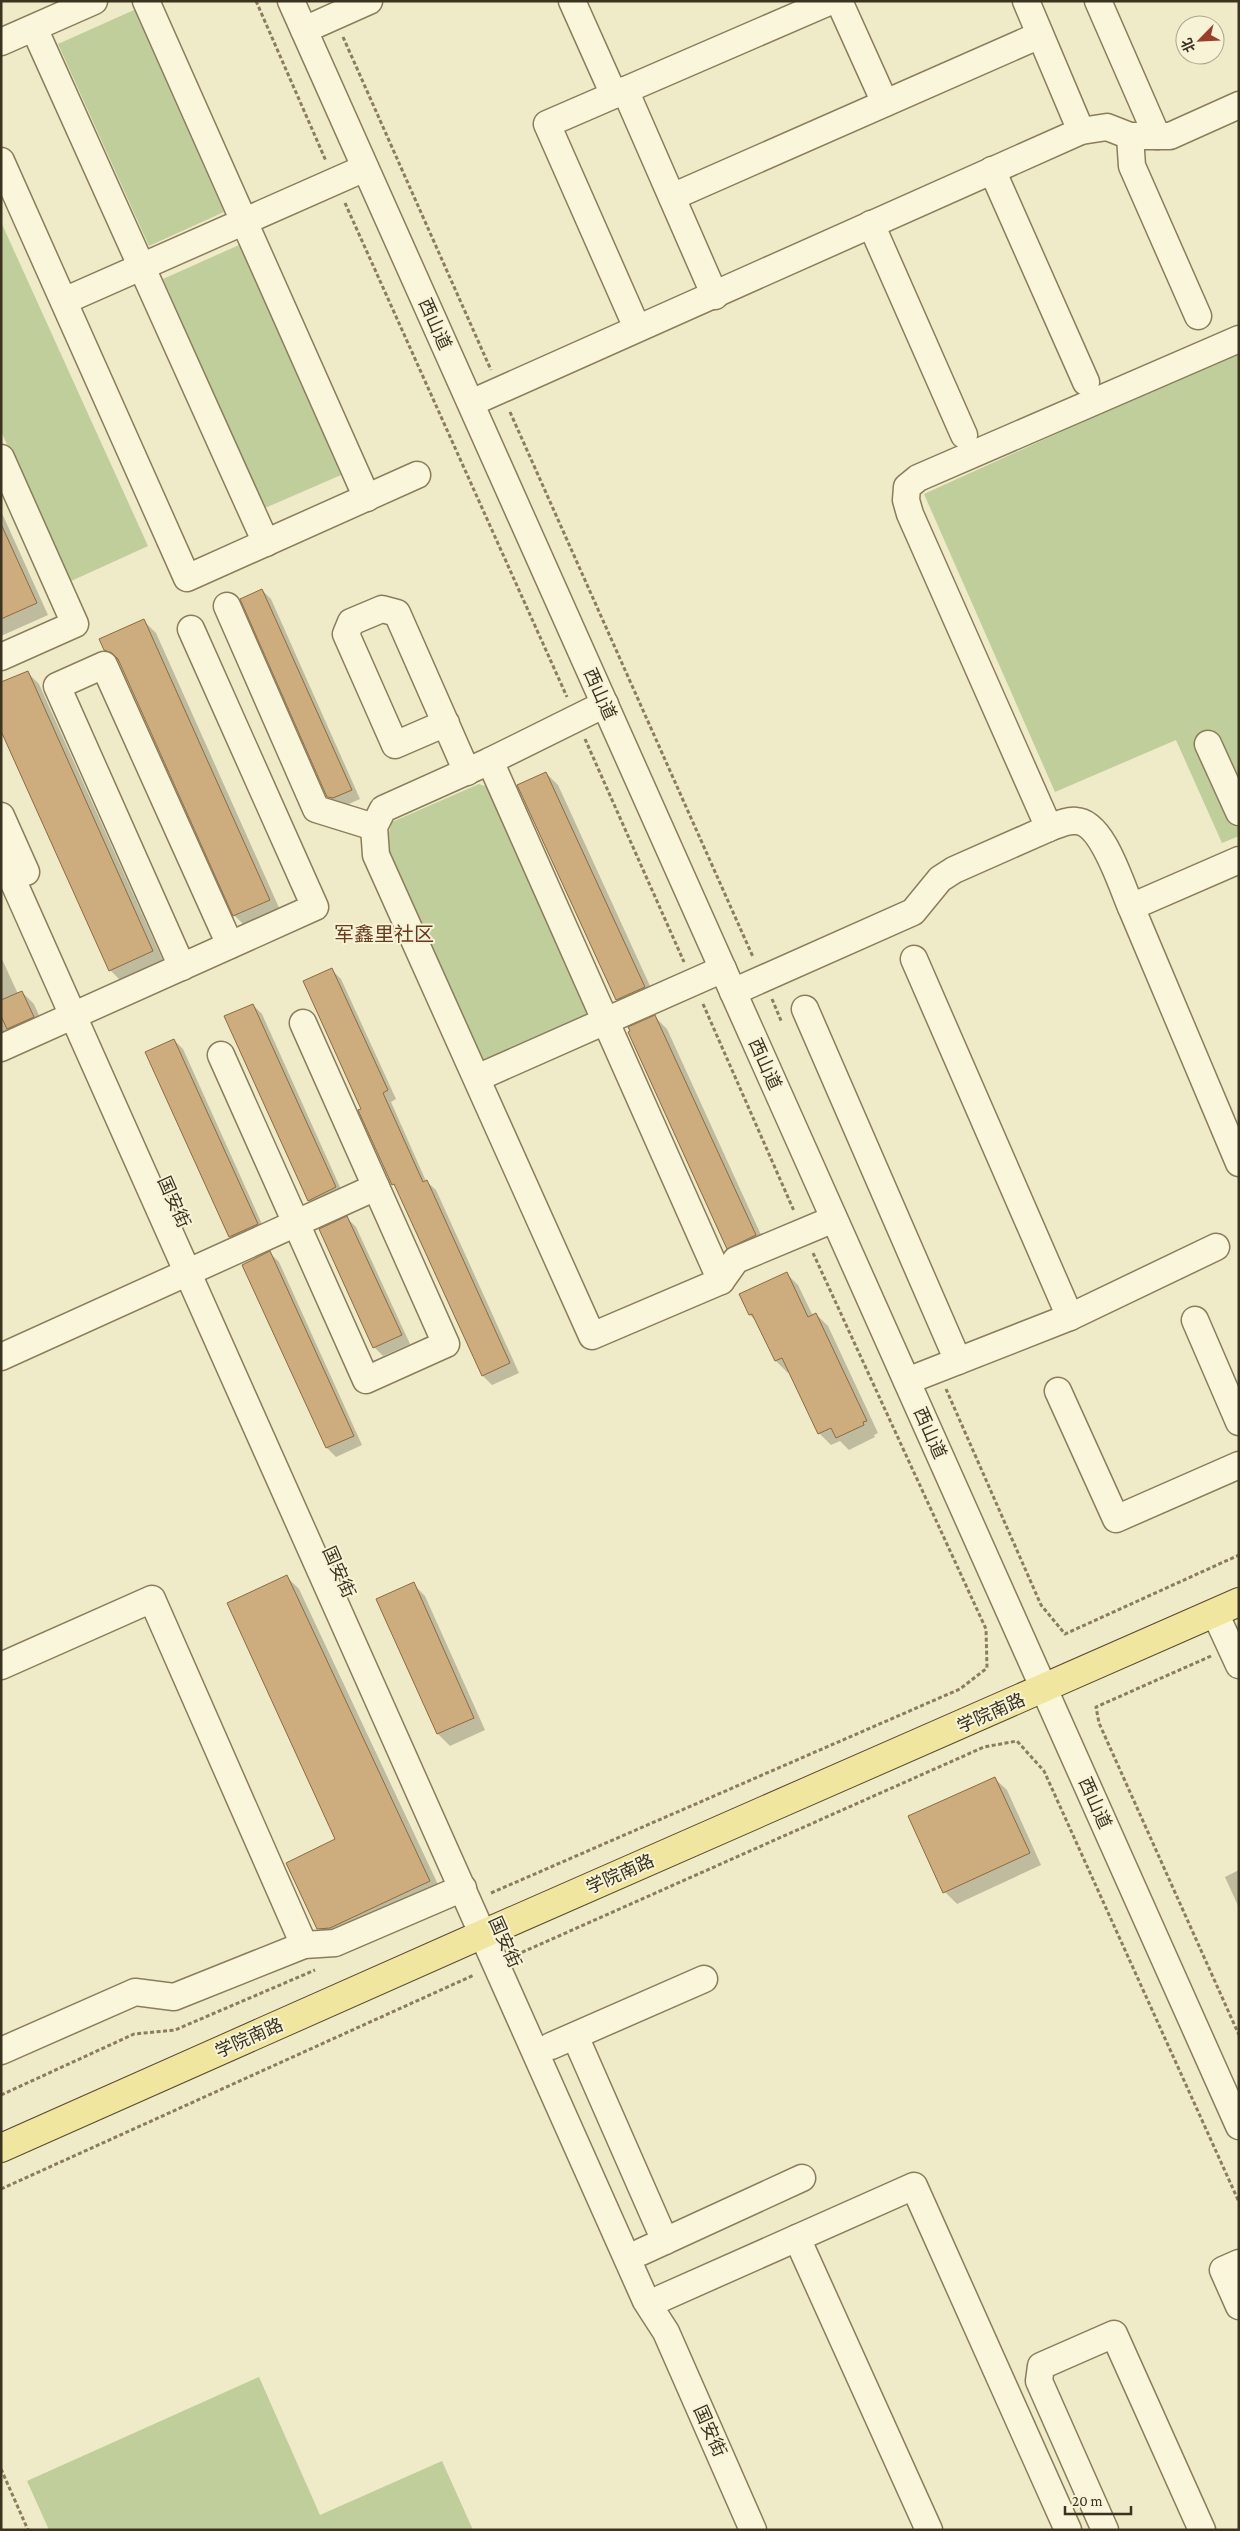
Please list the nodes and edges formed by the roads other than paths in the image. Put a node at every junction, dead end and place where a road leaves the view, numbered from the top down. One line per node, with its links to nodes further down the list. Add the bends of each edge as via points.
1 (94, 1): 10 (street)
2 (146, 1): 24 (street)
3 (291, 1): 11 (street, 西山道)
4 (369, 1): 11 (street)
5 (572, 1): 14 (street)
6 (831, 1): 14 (street)
7 (839, 1): 15 (street)
8 (1098, 1): 19 (street)
9 (1034, 4): 12 (street)
10 (34, 28): 13 (street); 26 (street)
11 (304, 30): 21 (street, 西山道)
12 (1040, 35): 15 (street); 17 (street)
13 (1, 42)
14 (619, 93): 23 (street); 30 (street, via 547,124)
15 (885, 103): 23 (street)
16 (1239, 105): 19 (street, via 1170,136)
17 (1081, 131): 18 (street, via 1107,127); 22 (street)
18 (1130, 136): 19 (street); 29 (street, via 1132,166)
19 (1157, 136)
20 (1, 161): 28 (street)
21 (365, 168): 24 (street); 33 (street, 西山道)
22 (992, 170): 25 (street); 32 (street)
23 (672, 197): 27 (street)
24 (244, 221): 26 (street); 37 (street)
25 (871, 224): 27 (street); 34 (street)
26 (142, 267): 28 (street); 38 (street)
27 (715, 296): 30 (street)
28 (64, 301): 38 (street, via 187,578)
29 (1198, 316)
30 (637, 328): 33 (street)
31 (1239, 339): 50 (street, via 918,478 907,487 910,514)
32 (1086, 382)
33 (470, 403): 42 (street, 西山道)
34 (964, 435)
35 (1, 458): 41 (street, via 75,624)
36 (417, 475): 37 (street)
37 (367, 498): 38 (street)
38 (266, 543)
39 (227, 606): 49 (street, via 316,809)
40 (191, 629): 54 (street, via 315,907)
41 (1, 657)
42 (604, 704): 45 (street); 57 (street, 西山道)
43 (446, 723): 43 (street, via 396,613 382,609 351,622 346,634 395,745); 46 (street)
44 (1208, 744): 47 (street)
45 (490, 761): 46 (street); 60 (street)
46 (467, 772): 49 (street, via 383,809)
47 (1239, 812)
48 (1, 816): 59 (street, 国安街)
49 (374, 827): 64 (street, via 376,855)
50 (1049, 828): 53 (street, via 1077,821 1091,826 1101,838); 57 (street, via 954,870 940,879 913,912 763,979)
51 (1, 854): 59 (street, 国安街)
52 (1238, 862): 53 (street)
53 (1131, 907): 65 (street)
54 (230, 945): 56 (street); 56 (street, via 104,665 56,686)
55 (914, 959): 72 (street)
56 (182, 967): 59 (street)
57 (728, 981): 60 (street, via 694,984); 67 (street, 西山道)
58 (805, 1009): 75 (street)
59 (81, 1012): 62 (street); 70 (street, 国安街)
60 (606, 1021): 64 (street); 71 (street)
61 (303, 1023): 66 (street)
62 (1, 1048)
63 (221, 1055): 68 (street)
64 (477, 1078): 71 (street, via 592,1336)
65 (1239, 1163)
66 (376, 1187): 68 (street); 68 (street, via 446,1344 366,1380)
67 (834, 1219): 71 (street, via 736,1260); 76 (street, 西山道)
68 (296, 1223): 70 (street)
69 (1216, 1247): 72 (street)
70 (194, 1270): 74 (street); 84 (street, 国安街)
71 (721, 1281)
72 (1070, 1317): 75 (street)
73 (1195, 1320): 78 (street)
74 (1, 1357)
75 (947, 1365): 76 (street)
76 (907, 1381): 83 (street, 西山道)
77 (1058, 1392): 79 (street, via 1116,1519)
78 (1239, 1422)
79 (1239, 1465)
80 (1227, 1608): 81 (street); 83 (main road, 学院南路)
81 (1235, 1656)
82 (1, 1666): 86 (street, via 152,1599)
83 (1044, 1690): 85 (main road, 学院南路); 91 (street, 西山道)
84 (474, 1892): 85 (street, 国安街); 86 (street, via 335,1943)
85 (491, 1930): 89 (street, 国安街); 92 (main road, 学院南路); 100 (street, 国安街, via 646,2301)
86 (304, 1945): 90 (street, via 174,1998 134,1992)
87 (704, 1979): 88 (street)
88 (575, 2036): 89 (street); 95 (street)
89 (551, 2046): 96 (street, 国安街)
90 (1, 2051)
91 (1239, 2126)
92 (1, 2148)
93 (802, 2178): 95 (street)
94 (797, 2238): 98 (street); 102 (street); 103 (street, via 914,2186)
95 (665, 2241): 96 (street)
96 (641, 2252): 98 (street, 国安街)
97 (1239, 2263): 99 (street, via 1223,2270)
98 (662, 2298): 100 (street, 国安街)
99 (1239, 2306)
100 (666, 2332): 101 (street, 国安街)
101 (753, 2530)
102 (929, 2530)
103 (1068, 2530)
104 (1106, 2530): 105 (street, via 1039,2381 1041,2366 1114,2334)
105 (1202, 2530)

